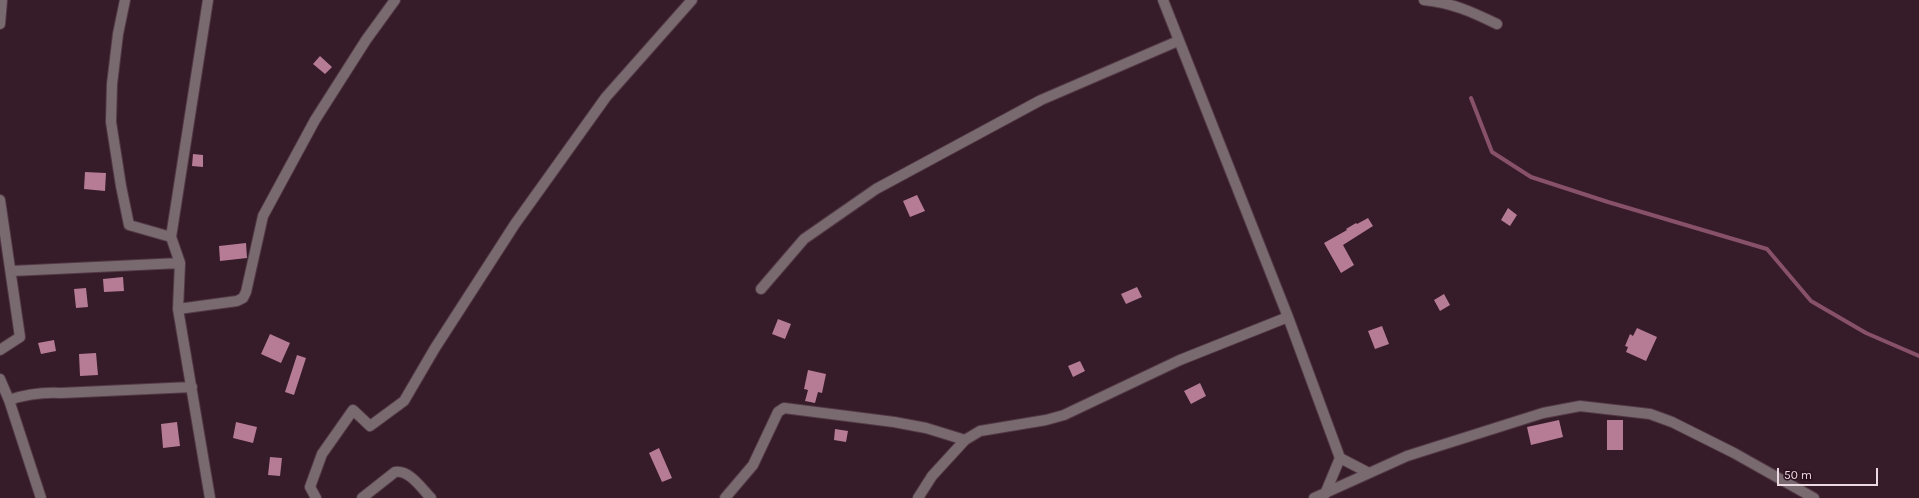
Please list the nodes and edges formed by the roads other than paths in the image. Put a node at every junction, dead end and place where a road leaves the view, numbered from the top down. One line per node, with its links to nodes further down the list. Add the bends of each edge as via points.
1 (2, 0): 8 (street)
2 (125, 0): 12 (street, via 118,34 111,99 111,122 120,186 129,225)
3 (208, 0): 12 (street)
4 (395, 0): 16 (street, via 315,120 266,210 243,298)
5 (692, 0): 28 (street, via 606,97 515,224 404,401 370,426 352,410 322,454 310,486)
6 (1163, 0): 10 (street)
7 (1424, 0): 9 (street, via 1444,2 1463,8)
8 (0, 24)
9 (1498, 24)
10 (1178, 41): 15 (street, via 1041,100 876,189 804,239); 17 (street)
11 (0, 200): 14 (street)
12 (171, 237): 13 (street)
13 (180, 263): 14 (street); 16 (street)
14 (12, 271): 18 (street, via 20,337)
15 (761, 289)
16 (178, 309): 20 (street)
17 (1288, 317): 22 (street, via 1180,360 1064,415 985,430); 23 (street)
18 (0, 350)
19 (0, 379): 21 (street)
20 (192, 387): 21 (street, via 42,392); 27 (street)
21 (9, 400): 26 (street)
22 (966, 440): 31 (street, via 894,422 784,408 778,412 753,465); 32 (street, via 932,476)
23 (1340, 458): 24 (street); 25 (street)
24 (1369, 473): 25 (street); 34 (street, via 1407,456 1543,413 1580,406 1650,414 1672,422)
25 (1325, 495): 33 (street)
26 (41, 498)
27 (210, 498)
28 (316, 498)
29 (362, 498): 30 (street, via 399,471 406,474)
30 (431, 498)
31 (725, 498)
32 (918, 498)
33 (1314, 498)
34 (1814, 498)

